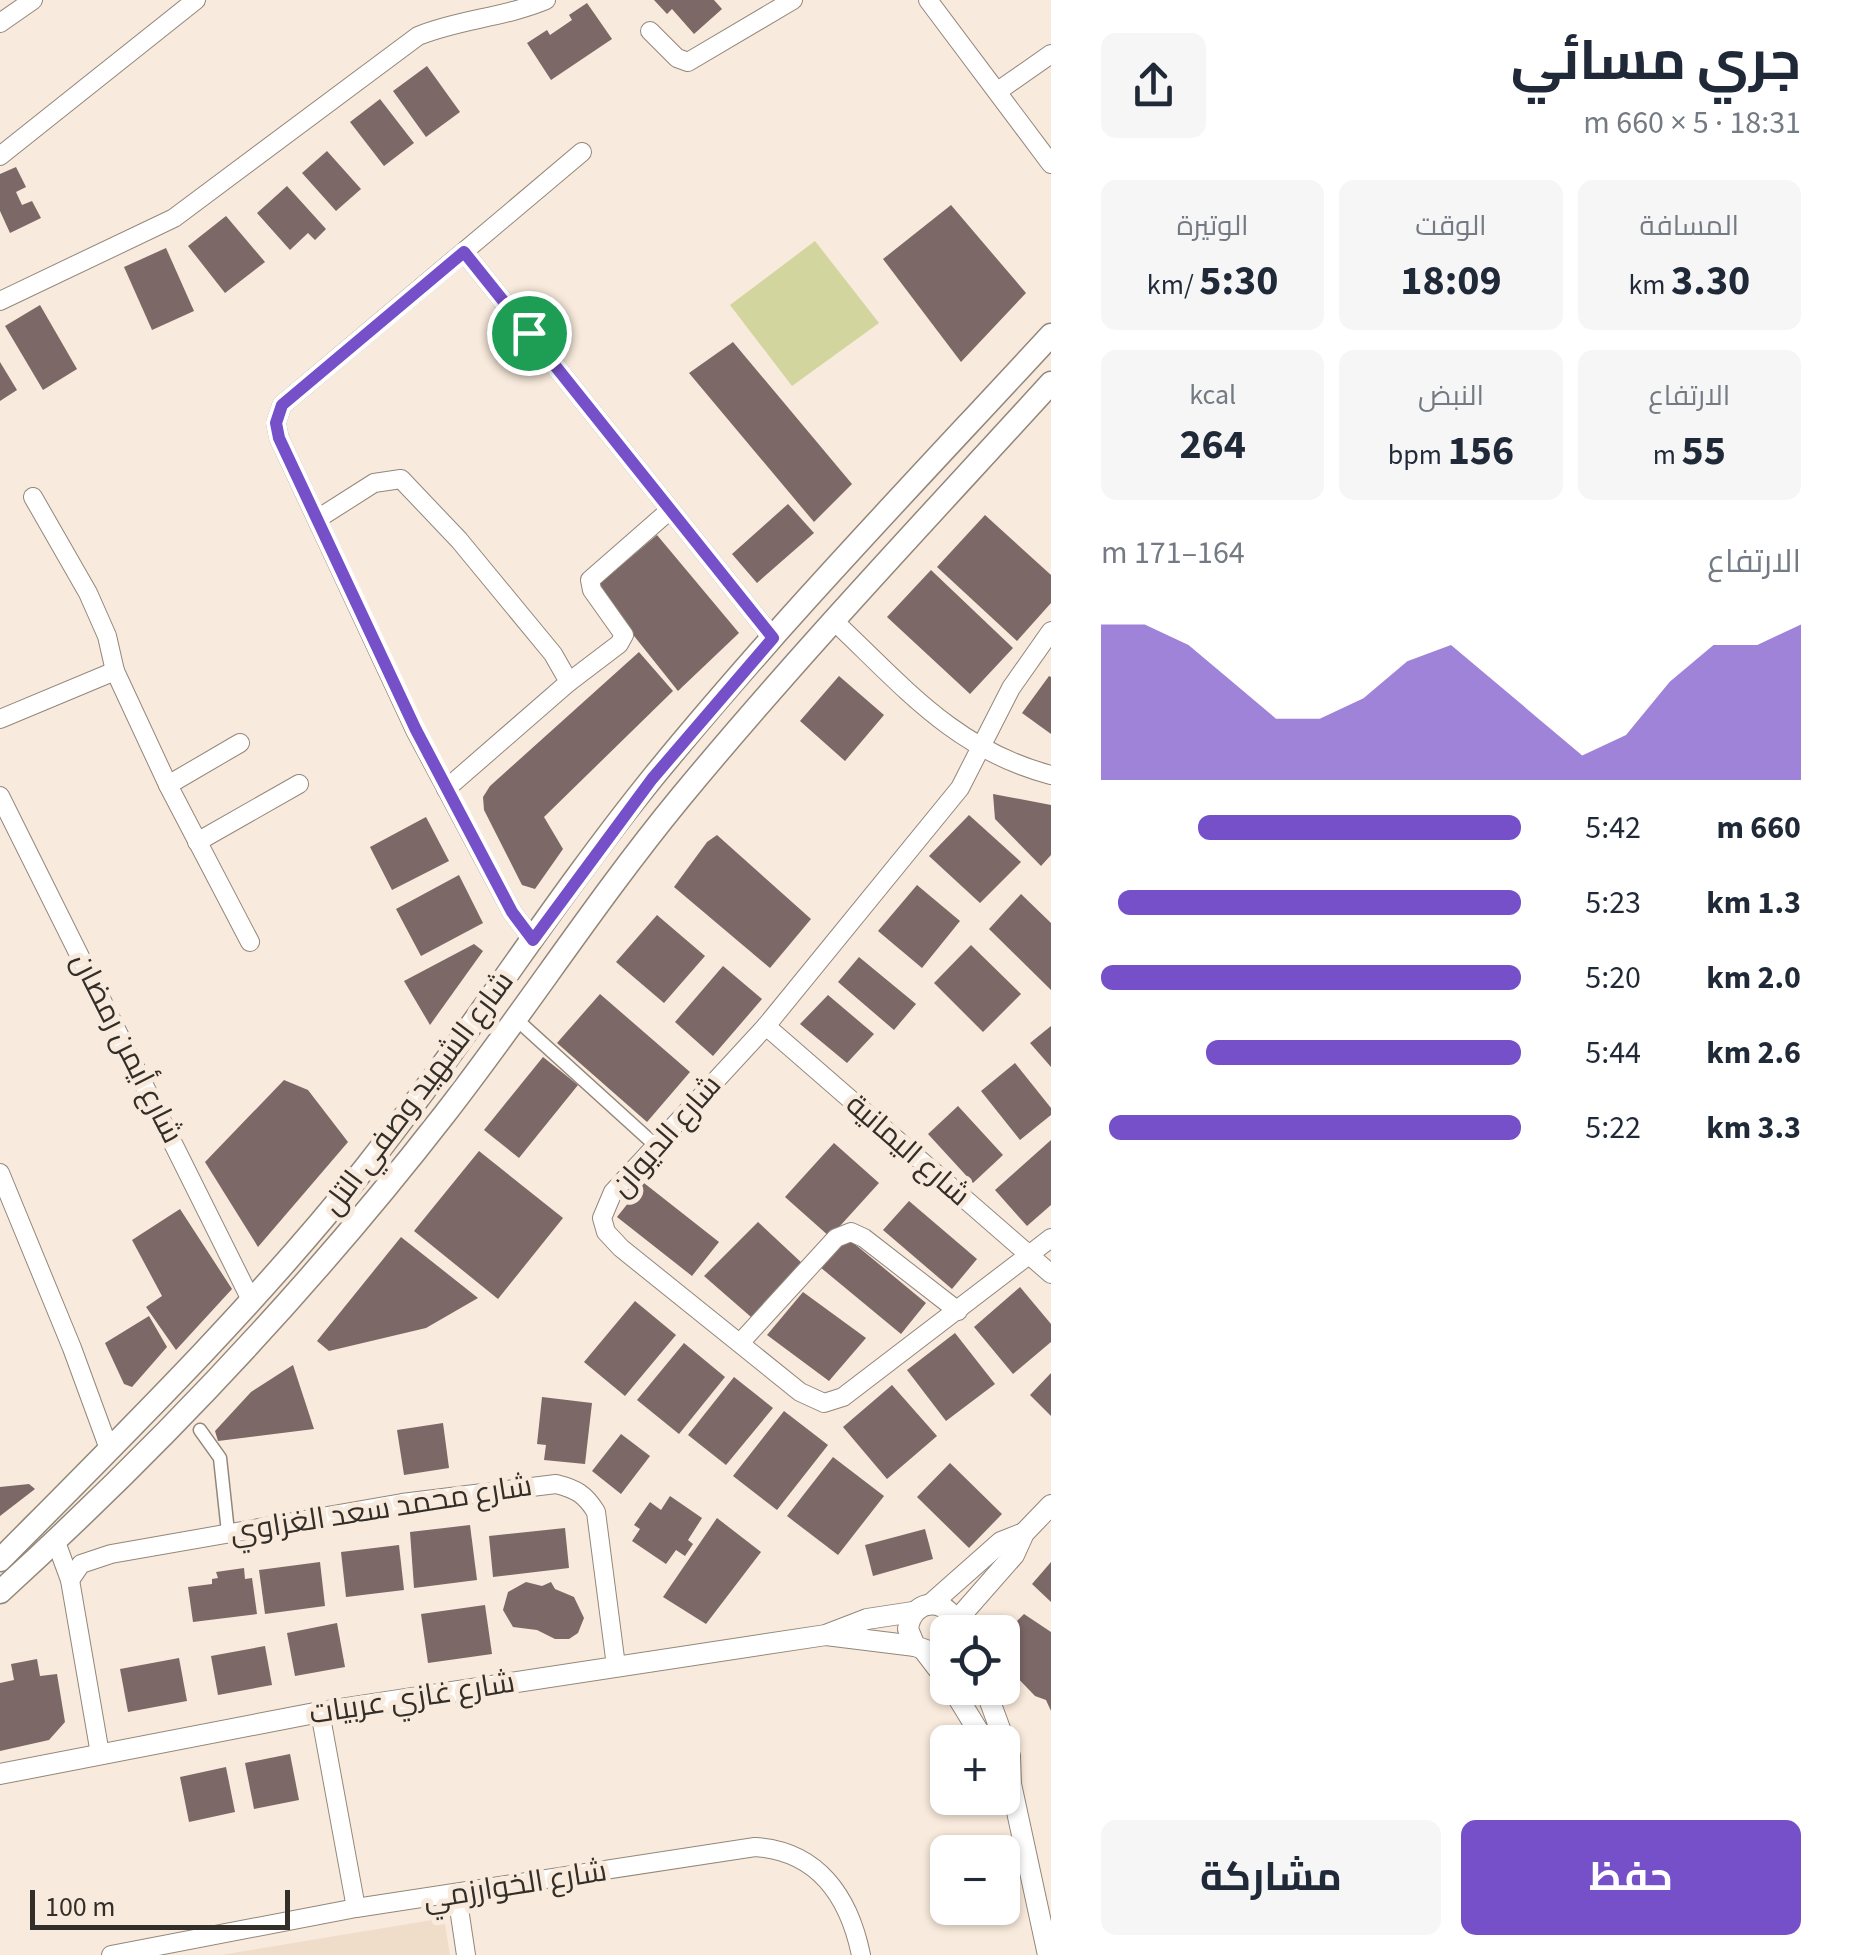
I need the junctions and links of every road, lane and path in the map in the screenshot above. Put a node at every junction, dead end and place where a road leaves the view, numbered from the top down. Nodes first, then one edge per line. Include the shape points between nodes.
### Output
1 (33, 0) edge
2 (196, 0) edge
3 (546, 0) edge
4 (793, 0) edge
5 (928, 0) edge
6 (0, 23) edge
7 (650, 31) dead end
8 (1051, 54) edge
9 (998, 91) junction
10 (582, 152) dead end
11 (0, 156) edge
12 (1051, 164) edge
13 (464, 252) junction
14 (0, 301) edge
15 (1051, 336) edge
16 (1051, 383) edge
17 (33, 496) dead end
18 (670, 510) junction
19 (318, 518) junction
20 (834, 622) junction
21 (1051, 631) edge
22 (773, 638) junction
23 (115, 671) junction
24 (570, 682) junction
25 (0, 718) edge
26 (240, 743) dead end
27 (980, 748) junction
28 (1051, 775) edge
29 (299, 784) dead end
30 (168, 785) junction
31 (446, 788) junction
32 (0, 796) edge
33 (197, 842) junction
34 (533, 940) junction
35 (250, 942) dead end
36 (516, 1019) junction
37 (766, 1026) junction
38 (654, 1146) junction
39 (0, 1173) edge
40 (1051, 1238) edge
41 (1030, 1256) junction
42 (1051, 1274) edge
43 (252, 1302) junction
44 (958, 1311) junction
45 (740, 1343) junction
46 (200, 1430) dead end
47 (110, 1449) junction
48 (1051, 1505) edge
49 (228, 1532) junction
50 (1024, 1533) junction
51 (56, 1542) junction
52 (8, 1547) edge
53 (0, 1560) edge
54 (27, 1568) junction
55 (70, 1580) junction
56 (0, 1592) edge
57 (0, 1606) edge
58 (923, 1608) junction
59 (952, 1615) edge
60 (968, 1615) edge
61 (826, 1635) junction
62 (920, 1649) junction
63 (930, 1652) edge
64 (930, 1661) edge
65 (616, 1666) junction
66 (320, 1712) junction
67 (100, 1754) junction
68 (0, 1774) edge
69 (1016, 1815) edge
70 (456, 1895) junction
71 (356, 1908) junction
72 (136, 1953) edge
73 (1049, 1954) edge
74 (111, 1955) edge
75 (466, 1955) edge
76 (861, 1955) edge

1 - 6 street
2 - 11 street
3 - 14 street via 418,36 174,218
4 - 7 street via 688,62
5 - 9 street
8 - 9 street
9 - 12 street
10 - 13 street
13 - 18 street
13 - 19 street via 282,405 279,438
15 - 22 main road, شارع الشهيد وصفي التل
16 - 20 main road, شارع الشهيد وصفي التل
17 - 23 street via 88,593
18 - 22 street
18 - 24 street via 590,580 624,635
19 - 24 street via 374,483 401,479 554,654
19 - 31 street
20 - 27 street via 936,717
20 - 36 main road, شارع الشهيد وصفي التل via 679,800
21 - 27 street, شارع الديوان
22 - 34 main road, شارع الشهيد وصفي التل via 652,779
23 - 25 street
23 - 30 street
24 - 31 street
26 - 30 street
27 - 28 street
27 - 37 street, شارع الديوان via 960,788
29 - 33 street
30 - 33 street
31 - 34 street
32 - 43 street, شارع أيمن رمضان
33 - 35 street
34 - 43 main road, شارع الشهيد وصفي التل via 369,1163
36 - 38 street
36 - 51 main road, شارع الشهيد وصفي التل via 307,1280
37 - 38 street, شارع الديوان
37 - 41 street, شارع اليمانية
38 - 45 street, شارع الديوان via 605,1207 606,1232
39 - 47 street
40 - 41 street, شارع الديوان
41 - 42 street, شارع اليمانية
41 - 44 street, شارع الديوان
43 - 47 main road, شارع الشهيد وصفي التل
44 - 45 street, شارع الديوان via 843,1397 824,1403
44 - 45 street via 850,1232 836,1238
46 - 49 street via 220,1458
47 - 52 main road, شارع الشهيد وصفي التل
48 - 50 street
49 - 55 street, شارع محمد سعد الغزاوي via 87,1560
49 - 65 street, شارع محمد سعد الغزاوي via 528,1486 576,1490 587,1497 601,1529
50 - 58 street via 1001,1542
50 - 60 street
51 - 54 main road, شارع الشهيد وصفي التل
51 - 55 street
52 - 53 main road, شارع الشهيد وصفي التل
54 - 56 main road, شارع الشهيد وصفي التل
54 - 57 main road
55 - 67 street
58 - 59 street
58 - 61 street, شارع غازي عربيات
58 - 62 street via 908,1629
61 - 62 street, شارع غازي عربيات
61 - 65 street, شارع غازي عربيات
62 - 63 street, شارع غازي عربيات
62 - 64 street
65 - 66 street, شارع غازي عربيات
66 - 67 street, شارع غازي عربيات
66 - 71 street
67 - 68 street, شارع غازي عربيات
69 - 73 street
70 - 71 street, شارع الخوارزمي
70 - 75 street
70 - 76 street, شارع الخوارزمي via 729,1849 774,1848 822,1872 850,1912
71 - 72 street, شارع الخوارزمي
72 - 74 street, شارع الخوارزمي

